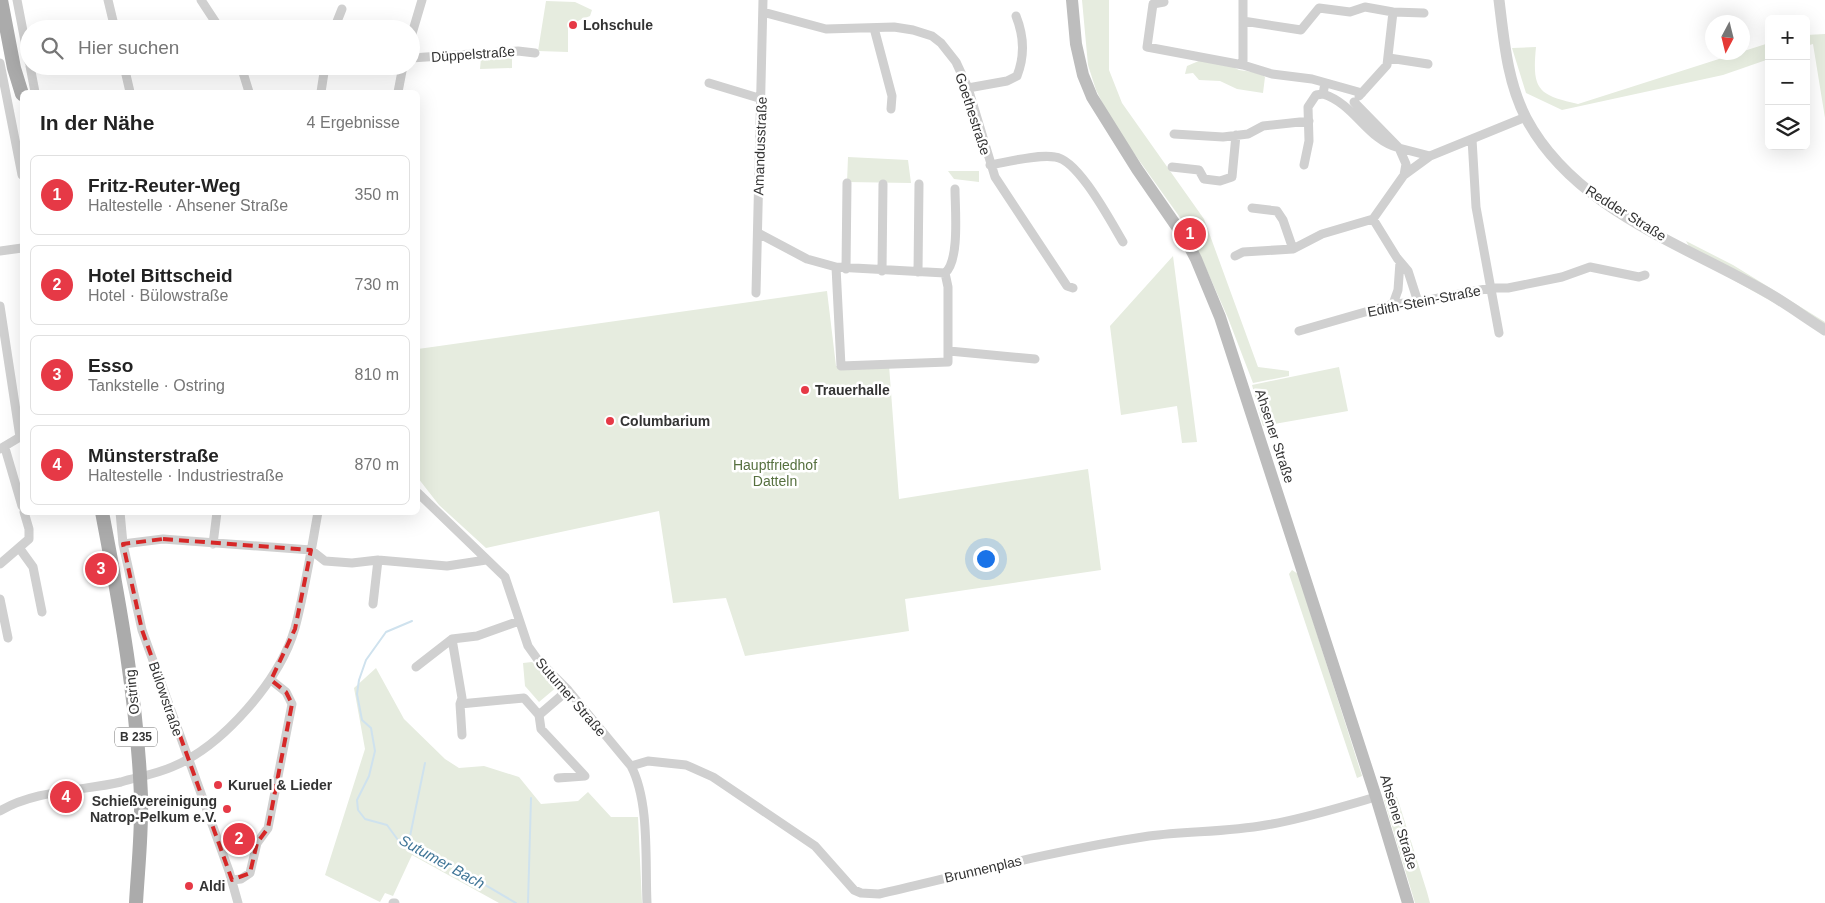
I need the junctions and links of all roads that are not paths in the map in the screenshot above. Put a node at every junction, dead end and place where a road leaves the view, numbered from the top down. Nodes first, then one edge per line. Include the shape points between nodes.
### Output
1 (0, 0) edge
2 (9, 0) edge
3 (17, 0) edge
4 (108, 0) edge
5 (201, 0) edge
6 (422, 0) edge
7 (763, 0) edge
8 (1072, 0) edge
9 (1243, 0) edge
10 (1499, 0) edge
11 (1164, 2) dead end
12 (342, 9) dead end
13 (763, 12) junction
14 (1394, 12) junction
15 (1424, 13) dead end
16 (1016, 16) dead end
17 (21, 20) edge
18 (113, 20) edge
19 (214, 20) edge
20 (338, 20) edge
21 (416, 20) edge
22 (1243, 21) junction
23 (874, 28) junction
24 (535, 53) dead end
25 (420, 57) edge
26 (1389, 58) junction
27 (20, 61) edge
28 (0, 63) edge
29 (1428, 64) dead end
30 (1243, 65) junction
31 (22, 75) edge
32 (32, 75) edge
33 (126, 75) edge
34 (244, 75) edge
35 (323, 75) edge
36 (402, 75) edge
37 (709, 83) dead end
38 (1325, 83) junction
39 (968, 88) junction
40 (22, 90) edge
41 (23, 90) edge
42 (35, 90) edge
43 (130, 90) edge
44 (248, 90) edge
45 (321, 90) edge
46 (398, 90) edge
47 (1362, 93) junction
48 (1323, 94) junction
49 (762, 99) junction
50 (1351, 105) junction
51 (891, 110) dead end
52 (1526, 117) junction
53 (1308, 121) junction
54 (1174, 134) dead end
55 (1236, 136) junction
56 (1472, 138) junction
57 (1399, 148) junction
58 (1430, 156) junction
59 (20, 165) edge
60 (990, 165) junction
61 (1304, 165) dead end
62 (1172, 167) dead end
63 (1404, 175) junction
64 (847, 183) dead end
65 (883, 184) dead end
66 (919, 184) dead end
67 (955, 189) dead end
68 (1252, 208) dead end
69 (1374, 219) junction
70 (758, 233) junction
71 (1123, 242) dead end
72 (19, 248) edge
73 (1293, 249) junction
74 (0, 251) edge
75 (1235, 256) dead end
76 (1400, 262) junction
77 (836, 267) junction
78 (846, 269) junction
79 (882, 271) junction
80 (918, 272) junction
81 (945, 273) junction
82 (1645, 275) dead end
83 (1074, 288) dead end
84 (1491, 288) junction
85 (756, 293) dead end
86 (1418, 302) junction
87 (1393, 304) junction
88 (0, 306) edge
89 (1825, 330) edge
90 (1299, 331) dead end
91 (1499, 333) dead end
92 (2, 335) edge
93 (949, 351) junction
94 (1035, 359) dead end
95 (3, 449) edge
96 (420, 495) edge
97 (20, 500) edge
98 (25, 515) edge
99 (103, 515) edge
100 (120, 515) edge
101 (217, 515) edge
102 (317, 515) edge
103 (123, 544) junction
104 (213, 544) junction
105 (20, 549) junction
106 (311, 550) junction
107 (378, 560) junction
108 (486, 560) junction
109 (0, 564) edge
110 (0, 599) edge
111 (373, 604) dead end
112 (42, 612) dead end
113 (519, 621) junction
114 (8, 638) dead end
115 (452, 638) junction
116 (416, 667) dead end
117 (270, 680) junction
118 (568, 690) junction
119 (460, 704) junction
120 (539, 715) junction
121 (462, 735) dead end
122 (186, 759) junction
123 (632, 766) junction
124 (140, 777) junction
125 (558, 778) dead end
126 (1376, 797) junction
127 (0, 811) edge
128 (232, 880) junction
129 (136, 903) edge
130 (238, 903) edge
131 (647, 903) edge
132 (1408, 903) edge

1 - 40 main road
2 - 27 main road
3 - 17 street
4 - 18 street
5 - 19 street
6 - 21 street
7 - 13 street, Amandusstraße
8 - 126 main road, Ahsener Straße via 1076,44 1092,97 1191,250 1220,318
9 - 22 street
10 - 52 street, Redder Straße via 1510,76
11 - 30 street via 1152,4 1147,47
12 - 20 street
13 - 23 street, Goethestraße via 826,29
13 - 49 street, Amandusstraße
14 - 15 street
14 - 22 street via 1365,6 1350,12 1319,8 1301,30
14 - 26 street
16 - 39 street via 1022,31 1022,62 1018,76
22 - 30 street
23 - 39 street, Goethestraße via 894,26 932,36 956,62
23 - 51 street via 892,96
24 - 25 street, Düppelstraße via 518,51
26 - 29 street
26 - 47 street via 1387,65
28 - 59 street
30 - 38 street via 1272,74
31 - 41 main road
32 - 42 street
33 - 43 street
34 - 44 street
35 - 45 street
36 - 46 street
37 - 49 street
38 - 47 street
38 - 48 street
39 - 60 street, Goethestraße
47 - 50 street
48 - 50 street
48 - 53 street via 1316,95 1308,107
49 - 70 street, Amandusstraße
50 - 57 street
52 - 56 street
52 - 89 street, Redder Straße via 1547,151 1601,200 1653,232 1768,293
53 - 55 street via 1263,126
53 - 61 street via 1309,141
54 - 55 street
55 - 62 street via 1232,177 1220,181 1204,179 1199,170
56 - 58 street
56 - 84 street, Edith-Stein-Straße via 1476,207
57 - 58 street
57 - 63 street via 1406,164
58 - 63 street
60 - 71 street via 1054,156 1065,160 1077,172
60 - 83 street, Goethestraße via 1067,286
63 - 69 street
64 - 78 street
65 - 79 street
66 - 80 street
67 - 81 street via 954,256
68 - 73 street via 1277,211
69 - 73 street via 1322,234
69 - 76 street
70 - 77 street via 807,259
70 - 85 street, Amandusstraße
72 - 74 street
73 - 75 street via 1243,252
76 - 86 street via 1408,271
76 - 87 street via 1398,290
77 - 78 street
77 - 93 street via 841,366 948,362
78 - 79 street
79 - 80 street
80 - 81 street
81 - 93 street
82 - 84 street, Edith-Stein-Straße via 1639,277 1590,266 1562,277 1508,288
84 - 86 street, Edith-Stein-Straße
84 - 91 street, Edith-Stein-Straße
86 - 87 street, Edith-Stein-Straße
87 - 90 street, Edith-Stein-Straße
88 - 92 street
92 - 95 street via 20,437
93 - 94 street
95 - 97 street
96 - 108 street, Sutumer Straße
98 - 105 street via 29,540
99 - 124 main road, Ostring / B 235 via 127,651
100 - 103 street, Bülowstraße
101 - 104 street
102 - 106 street
103 - 104 street via 163,539
103 - 122 street, Bülowstraße via 142,630
104 - 106 street
105 - 109 street
105 - 112 street via 33,567
106 - 107 street via 325,561 352,563
106 - 117 street via 295,629
107 - 108 street via 447,566
107 - 111 street
108 - 113 street, Sutumer Straße via 505,577
110 - 114 street
113 - 115 street via 477,636
113 - 118 street, Sutumer Straße via 528,646
115 - 116 street
115 - 119 street via 462,698
117 - 122 street via 238,719
117 - 128 street via 286,692 292,704 268,828 257,843 250,873
118 - 120 street
118 - 123 street, Sutumer Straße
119 - 120 street via 524,698
119 - 121 street
120 - 125 street via 541,729 585,776
122 - 124 street
122 - 128 street, Bülowstraße
123 - 126 street, Brunnenplas via 648,761 686,765 712,777 815,846 854,890 869,894 1077,848 1151,836 1265,826
123 - 131 street, Sutumer Straße via 639,780 643,812
124 - 127 street via 24,801
124 - 129 main road, Ostring / B 235
126 - 132 main road, Ahsener Straße
128 - 130 street, Bülowstraße

